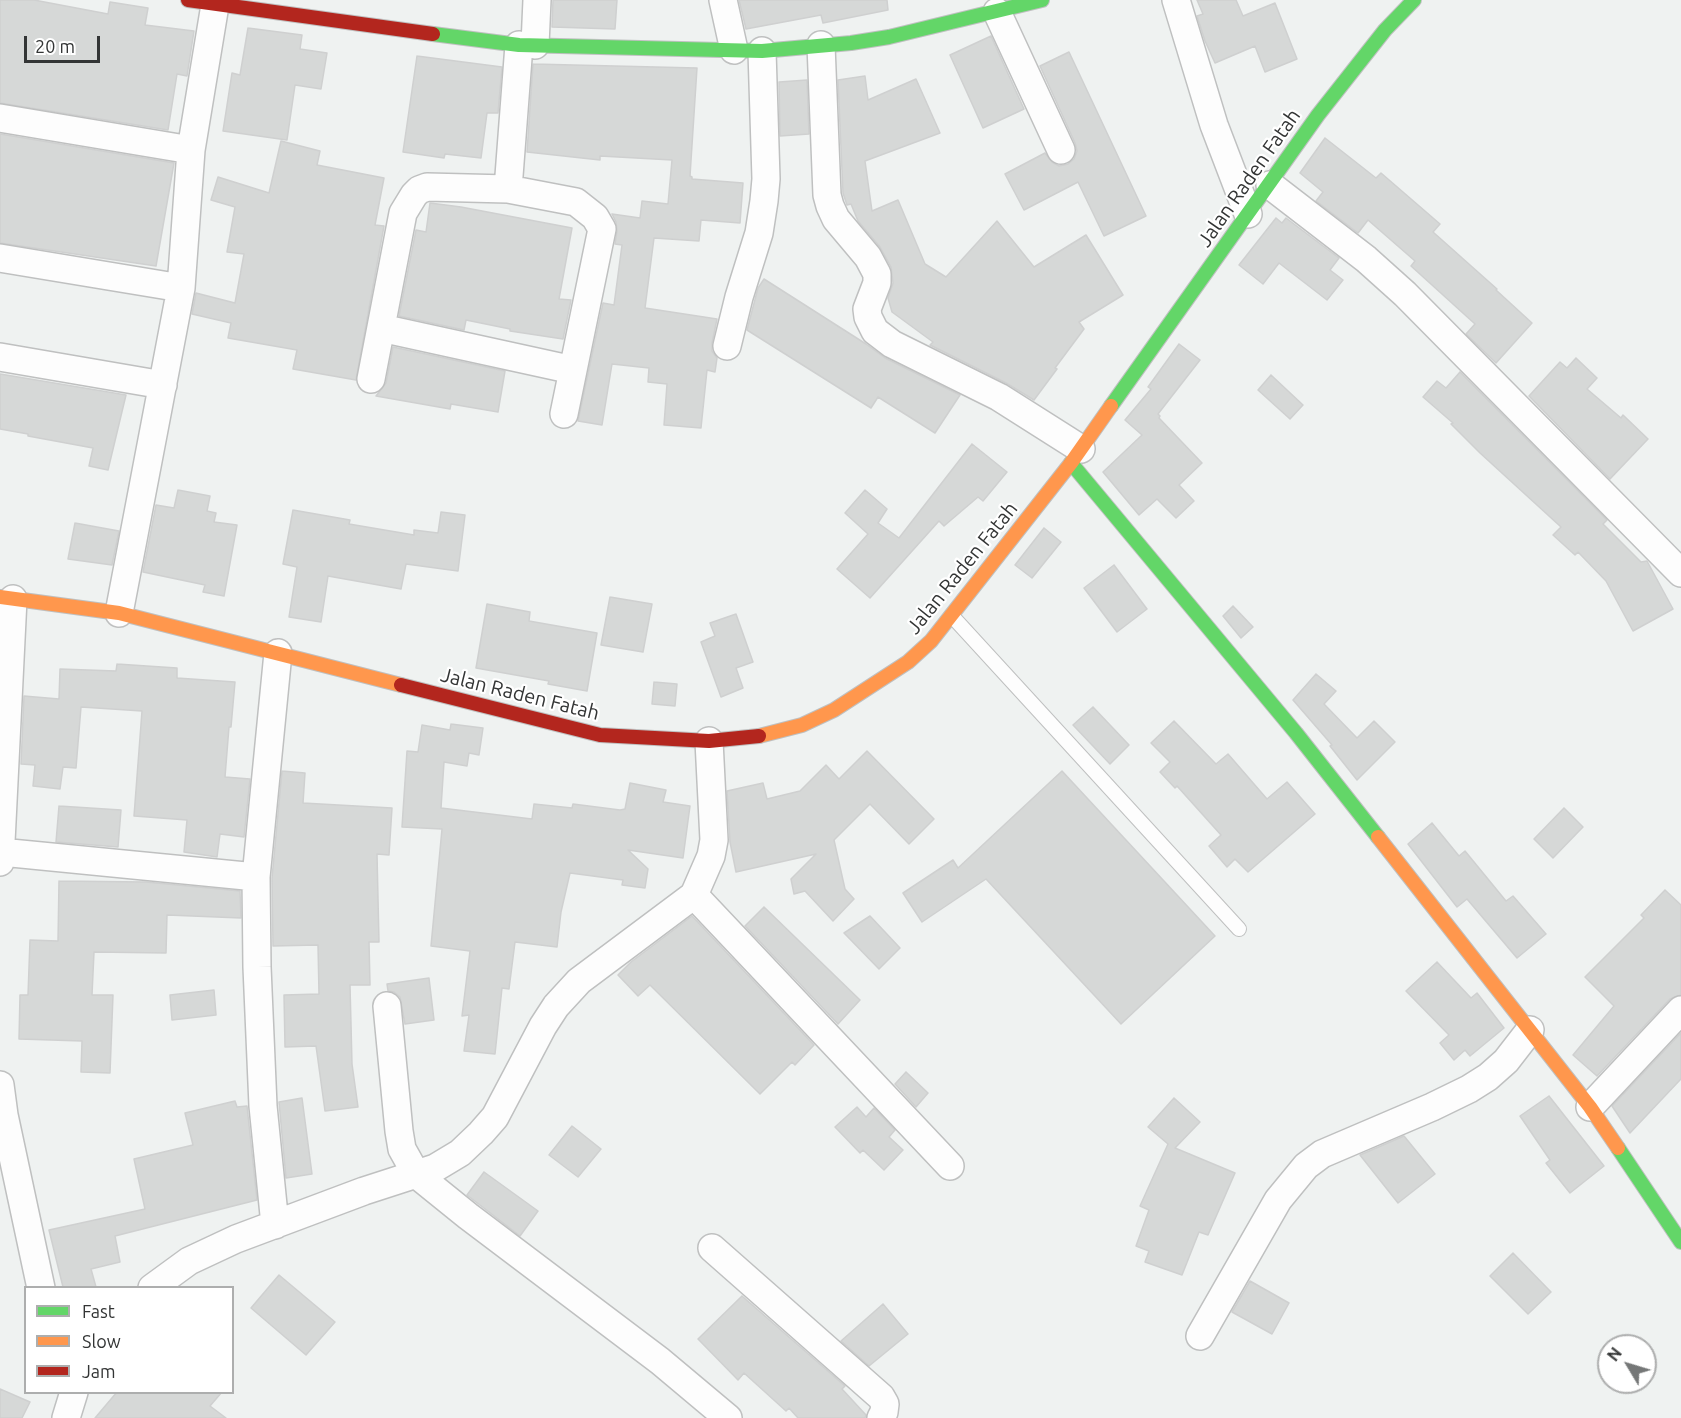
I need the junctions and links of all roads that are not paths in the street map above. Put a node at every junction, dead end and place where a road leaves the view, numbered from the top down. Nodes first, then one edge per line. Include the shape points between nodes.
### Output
1 (188, 0) edge
2 (537, 0) edge
3 (723, 0) edge
4 (1042, 0) edge
5 (1176, 0) edge
6 (1414, 0) edge
7 (215, 5) junction
8 (998, 12) junction
9 (527, 45) junction
10 (821, 45) junction
11 (734, 51) junction
12 (762, 51) junction
13 (0, 118) edge
14 (190, 150) junction
15 (1061, 150) dead end
16 (1270, 185) junction
17 (508, 189) junction
18 (1248, 214) junction
19 (0, 258) edge
20 (181, 288) junction
21 (381, 328) junction
22 (727, 346) dead end
23 (0, 357) edge
24 (573, 370) junction
25 (371, 379) dead end
26 (163, 385) junction
27 (564, 414) dead end
28 (1076, 456) junction
29 (1681, 573) edge
30 (7, 598) edge
31 (119, 613) junction
32 (952, 616) junction
33 (278, 653) junction
34 (709, 741) junction
35 (0, 852) edge
36 (0, 862) edge
37 (256, 877) junction
38 (694, 895) junction
39 (1239, 929) dead end
40 (387, 1006) dead end
41 (1681, 1011) edge
42 (1530, 1030) junction
43 (0, 1085) edge
44 (1590, 1107) junction
45 (2, 1116) edge
46 (950, 1166) dead end
47 (416, 1174) junction
48 (275, 1225) junction
49 (1676, 1225) edge
50 (712, 1248) dead end
51 (41, 1286) edge
52 (153, 1286) edge
53 (1200, 1336) dead end
54 (73, 1394) edge
55 (66, 1418) edge
56 (728, 1418) edge
57 (881, 1418) edge

1 - 7 main road
2 - 9 street
3 - 11 street
4 - 8 main road
5 - 18 street via 1214,125
6 - 16 main road, Jalan Raden Fatah via 1332,96
7 - 9 main road
7 - 14 street
8 - 10 main road via 889,38
8 - 15 street
9 - 11 main road
9 - 17 street
10 - 12 main road
10 - 28 street via 827,195 836,219 877,274 867,309 875,331 892,344 999,397
11 - 12 main road
12 - 22 street via 764,201 759,233
13 - 14 street
14 - 20 street
16 - 18 main road, Jalan Raden Fatah
16 - 29 street via 1405,294
17 - 21 street via 427,187 414,195 403,213
17 - 24 street via 576,202 595,217 602,229
18 - 28 main road, Jalan Raden Fatah
19 - 20 street
20 - 26 street
21 - 24 street
21 - 25 street
23 - 26 street
24 - 27 street
26 - 31 street
28 - 32 main road, Jalan Raden Fatah
28 - 42 main road
30 - 31 main road, Jalan Raden Fatah
30 - 35 street
31 - 33 main road, Jalan Raden Fatah
32 - 34 main road, Jalan Raden Fatah via 908,662 834,710 802,725 762,736
32 - 39 lane
33 - 34 main road, Jalan Raden Fatah via 592,733
33 - 37 street
34 - 38 street via 714,840
35 - 36 street
35 - 37 street
37 - 48 street via 262,1095
38 - 46 street
38 - 47 street via 579,981 543,1026 495,1117 460,1153
40 - 47 street via 402,1149
41 - 44 street
42 - 44 main road
42 - 53 street via 1506,1061 1469,1089 1322,1154 1306,1166 1278,1200
43 - 45 street
44 - 49 main road
45 - 51 street
47 - 48 street
47 - 56 street via 660,1361
48 - 52 street via 189,1261
50 - 57 street via 881,1397 885,1404
54 - 55 street

